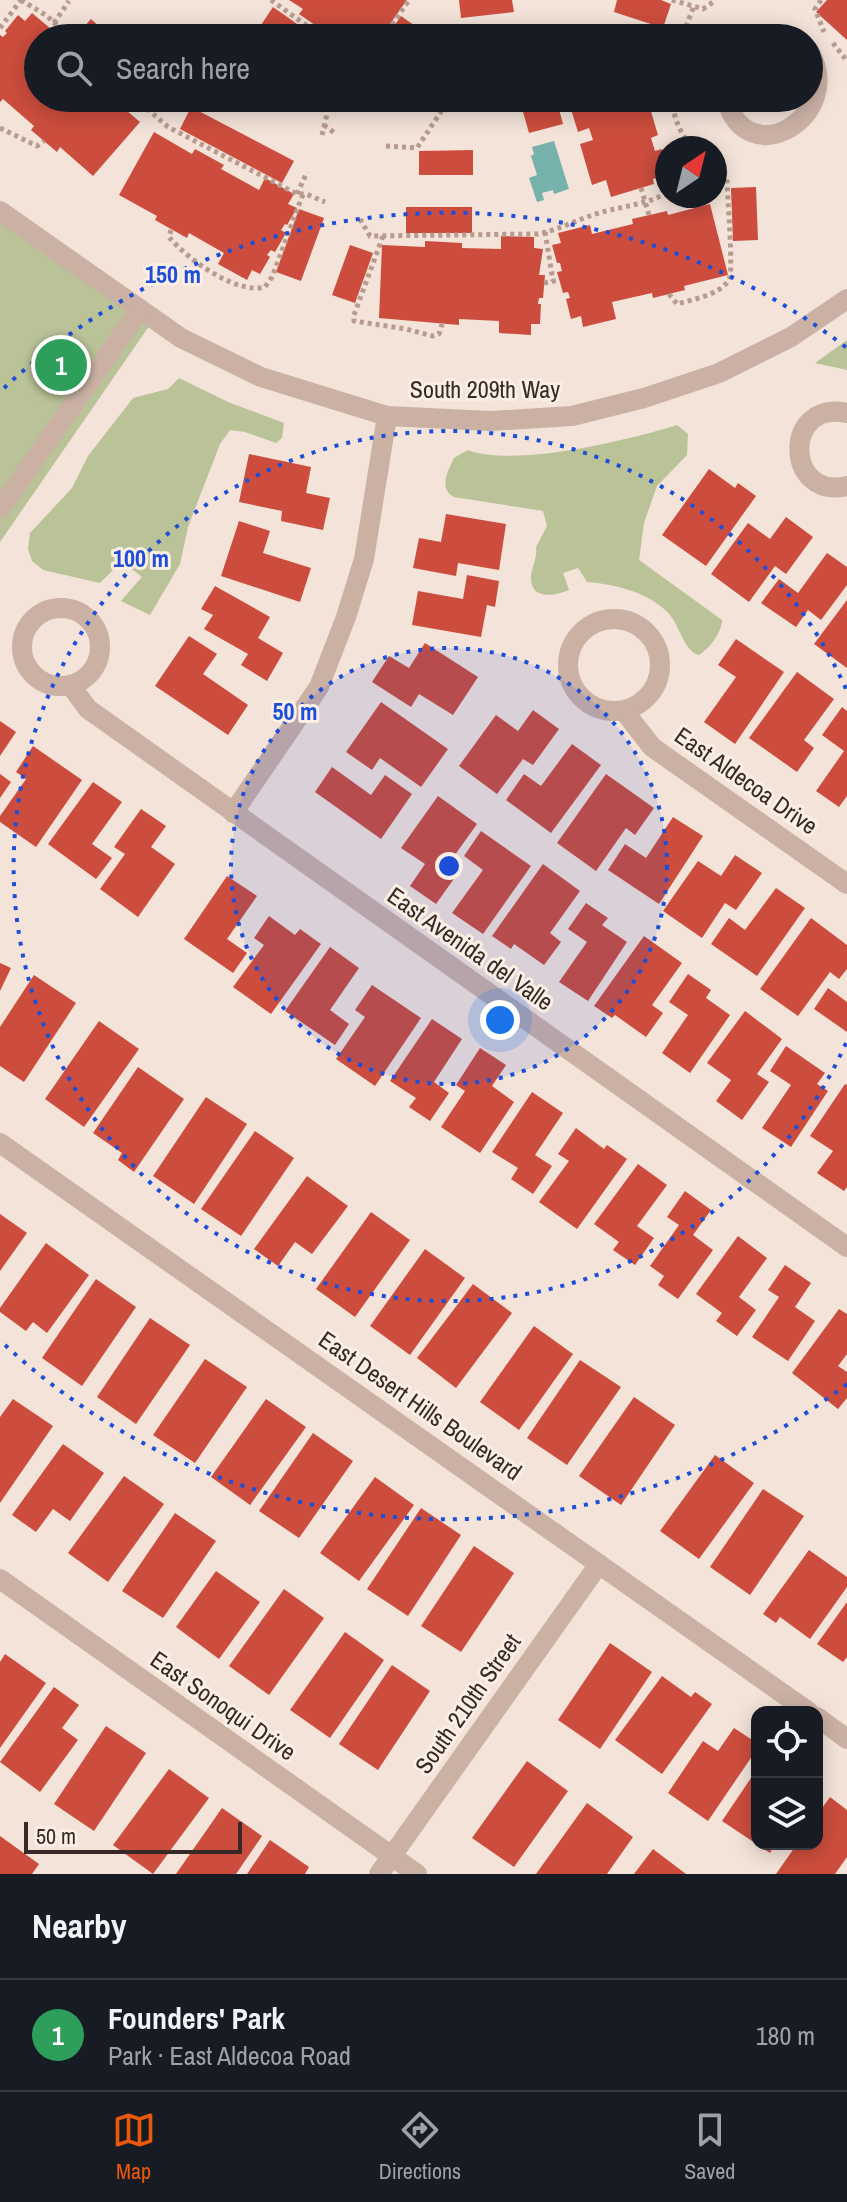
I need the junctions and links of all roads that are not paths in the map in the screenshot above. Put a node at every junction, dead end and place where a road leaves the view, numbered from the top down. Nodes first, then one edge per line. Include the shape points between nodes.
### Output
1 (733, 112) edge
2 (816, 112) edge
3 (0, 211) edge
4 (847, 299) edge
5 (140, 309) junction
6 (847, 413) edge
7 (387, 416) junction
8 (847, 486) edge
9 (0, 509) edge
10 (71, 686) dead end
11 (624, 711) junction
12 (233, 813) junction
13 (847, 884) edge
14 (0, 1143) edge
15 (847, 1247) edge
16 (599, 1564) junction
17 (0, 1579) edge
18 (800, 1706) edge
19 (823, 1721) edge
20 (847, 1739) edge
21 (391, 1856) junction
22 (379, 1874) edge
23 (417, 1874) edge

1 - 2 street via 751,130 768,135 800,128
3 - 5 street
4 - 7 street, South 209th Way via 791,337 719,373 644,398 558,417 490,421
5 - 7 street via 181,338 261,377
5 - 9 street
6 - 8 street via 815,417 799,438 798,451 801,464 818,483
7 - 12 street, South 209th Way via 364,559 319,687
10 - 12 street, East Avenida del Valle via 88,709
11 - 11 street via 638,706 658,682 659,651 640,626 611,618 583,630 573,642 568,672 581,699 608,712
11 - 13 street, East Aldecoa Drive via 652,747
12 - 15 street, East Avenida del Valle
14 - 16 street, East Desert Hills Boulevard
16 - 18 street, East Desert Hills Boulevard
16 - 21 street, South 210th Street
17 - 21 street, East Sonoqui Drive
19 - 20 street
21 - 22 street, South 210th Street
21 - 23 street, East Sonoqui Drive

